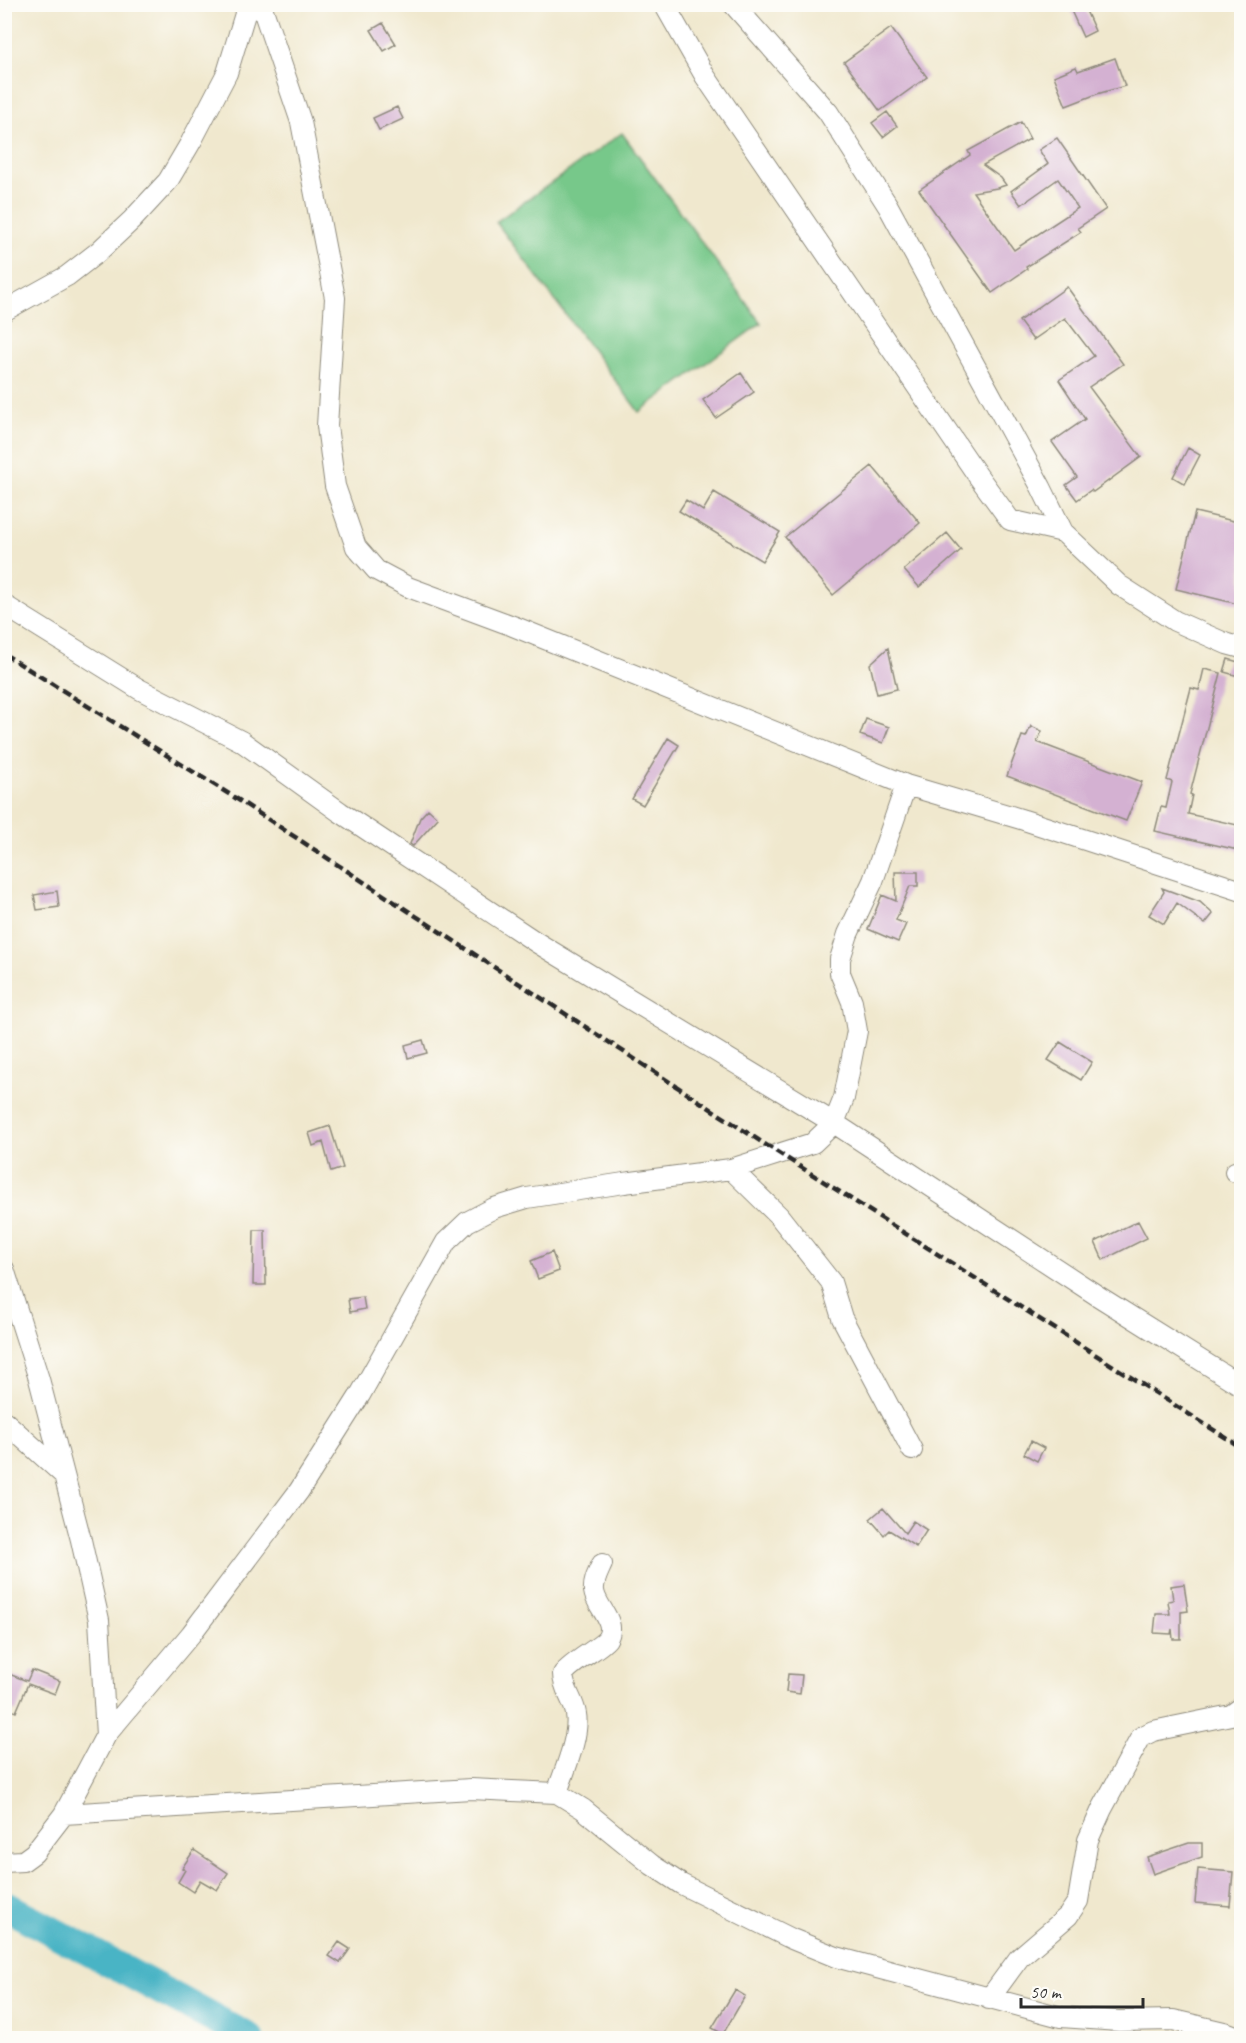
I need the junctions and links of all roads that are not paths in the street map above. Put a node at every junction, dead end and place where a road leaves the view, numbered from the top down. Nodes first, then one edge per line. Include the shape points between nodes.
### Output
1 (248, 4) edge
2 (261, 4) edge
3 (664, 4) edge
4 (733, 4) edge
5 (4, 311) edge
6 (1062, 532) junction
7 (4, 604) edge
8 (1242, 648) edge
9 (906, 785) junction
10 (1242, 891) edge
11 (834, 1123) junction
12 (731, 1169) junction
13 (4, 1269) edge
14 (1242, 1386) edge
15 (4, 1421) edge
16 (912, 1450) dead end
17 (64, 1475) junction
18 (602, 1564) dead end
19 (1242, 1707) edge
20 (106, 1734) junction
21 (557, 1793) junction
22 (64, 1814) junction
23 (4, 1862) edge
24 (989, 1999) junction
25 (1240, 2038) edge

1 - 5 street via 226,73 168,181 98,252 67,276
2 - 9 street via 301,122 335,298 327,426 335,486 356,547 376,570 408,587
3 - 6 street via 705,76 1010,520
4 - 6 street via 828,112 888,206
6 - 8 street via 1119,585 1175,621
7 - 11 street via 139,688 241,741 536,942
9 - 10 street
9 - 11 street via 840,960 856,1031 844,1098
11 - 12 street via 813,1143
11 - 14 street
12 - 16 street via 779,1216 831,1282 842,1318
12 - 20 street via 526,1198 467,1222 446,1242 360,1395 299,1491 191,1634
13 - 17 street
15 - 17 street
17 - 20 street via 99,1620
18 - 21 street via 594,1581 594,1592 610,1628 606,1640 563,1674 563,1685 576,1712 577,1728
19 - 24 street via 1231,1714 1141,1737 1088,1840 1078,1902 1068,1916 1018,1958
20 - 22 street
21 - 22 street via 471,1789
21 - 24 street via 681,1884 792,1939 836,1957
22 - 23 street via 34,1853 22,1861
24 - 25 street via 1061,2017 1173,2020

